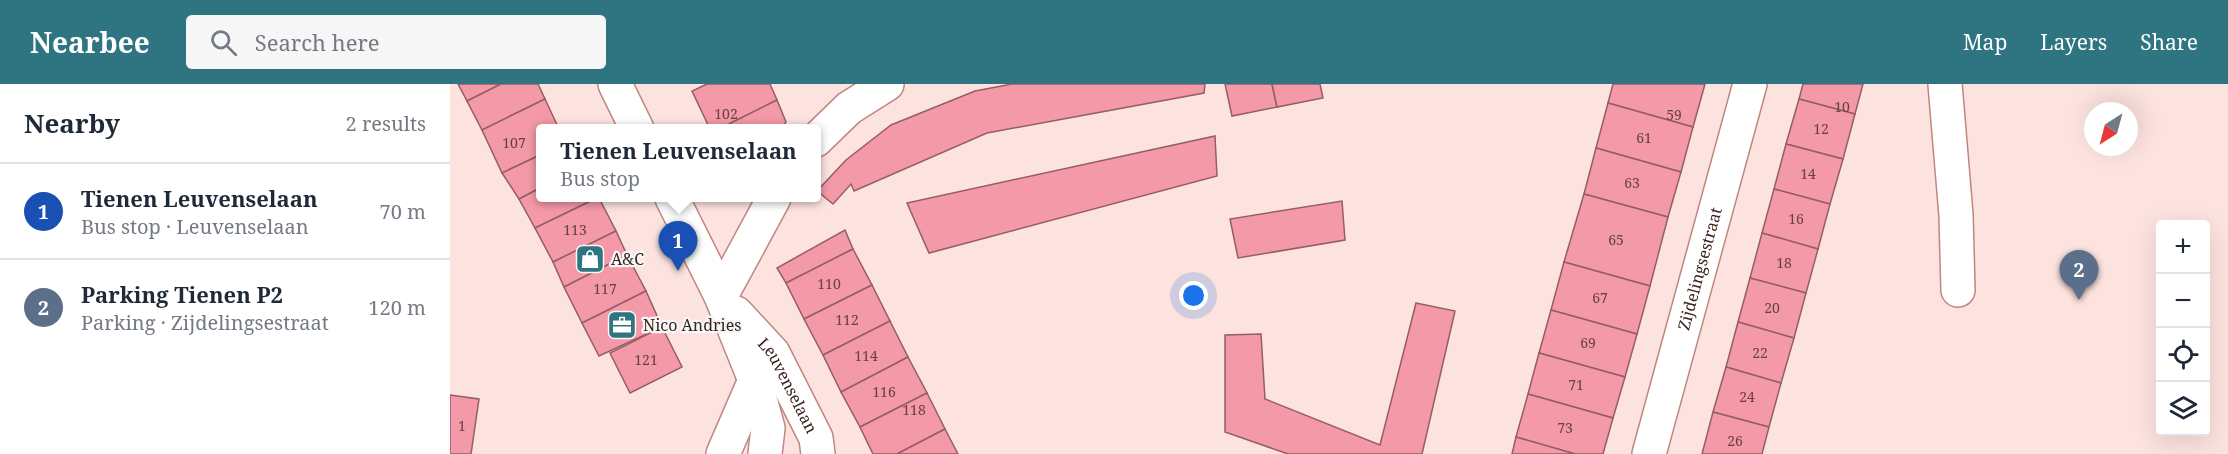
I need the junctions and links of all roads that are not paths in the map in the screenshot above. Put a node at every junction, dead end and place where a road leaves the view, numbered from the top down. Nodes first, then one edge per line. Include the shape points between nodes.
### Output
1 (615, 84) edge
2 (887, 84) edge
3 (1750, 84) edge
4 (1945, 84) edge
5 (635, 124) edge
6 (821, 136) edge
7 (674, 202) edge
8 (772, 202) edge
9 (1958, 290) dead end
10 (721, 296) junction
11 (755, 380) junction
12 (723, 454) edge
13 (765, 454) edge
14 (818, 454) edge
15 (1649, 454) edge

1 - 5 street
2 - 6 street via 849,108
3 - 15 street, Zijdelingsestraat
4 - 9 street
7 - 10 street, Leuvenselaan
8 - 10 street
10 - 11 street, Leuvenselaan
10 - 14 street, Leuvenselaan via 773,353 816,438
11 - 12 street, Leuvenselaan
11 - 13 street, Leuvenselaan via 768,428

